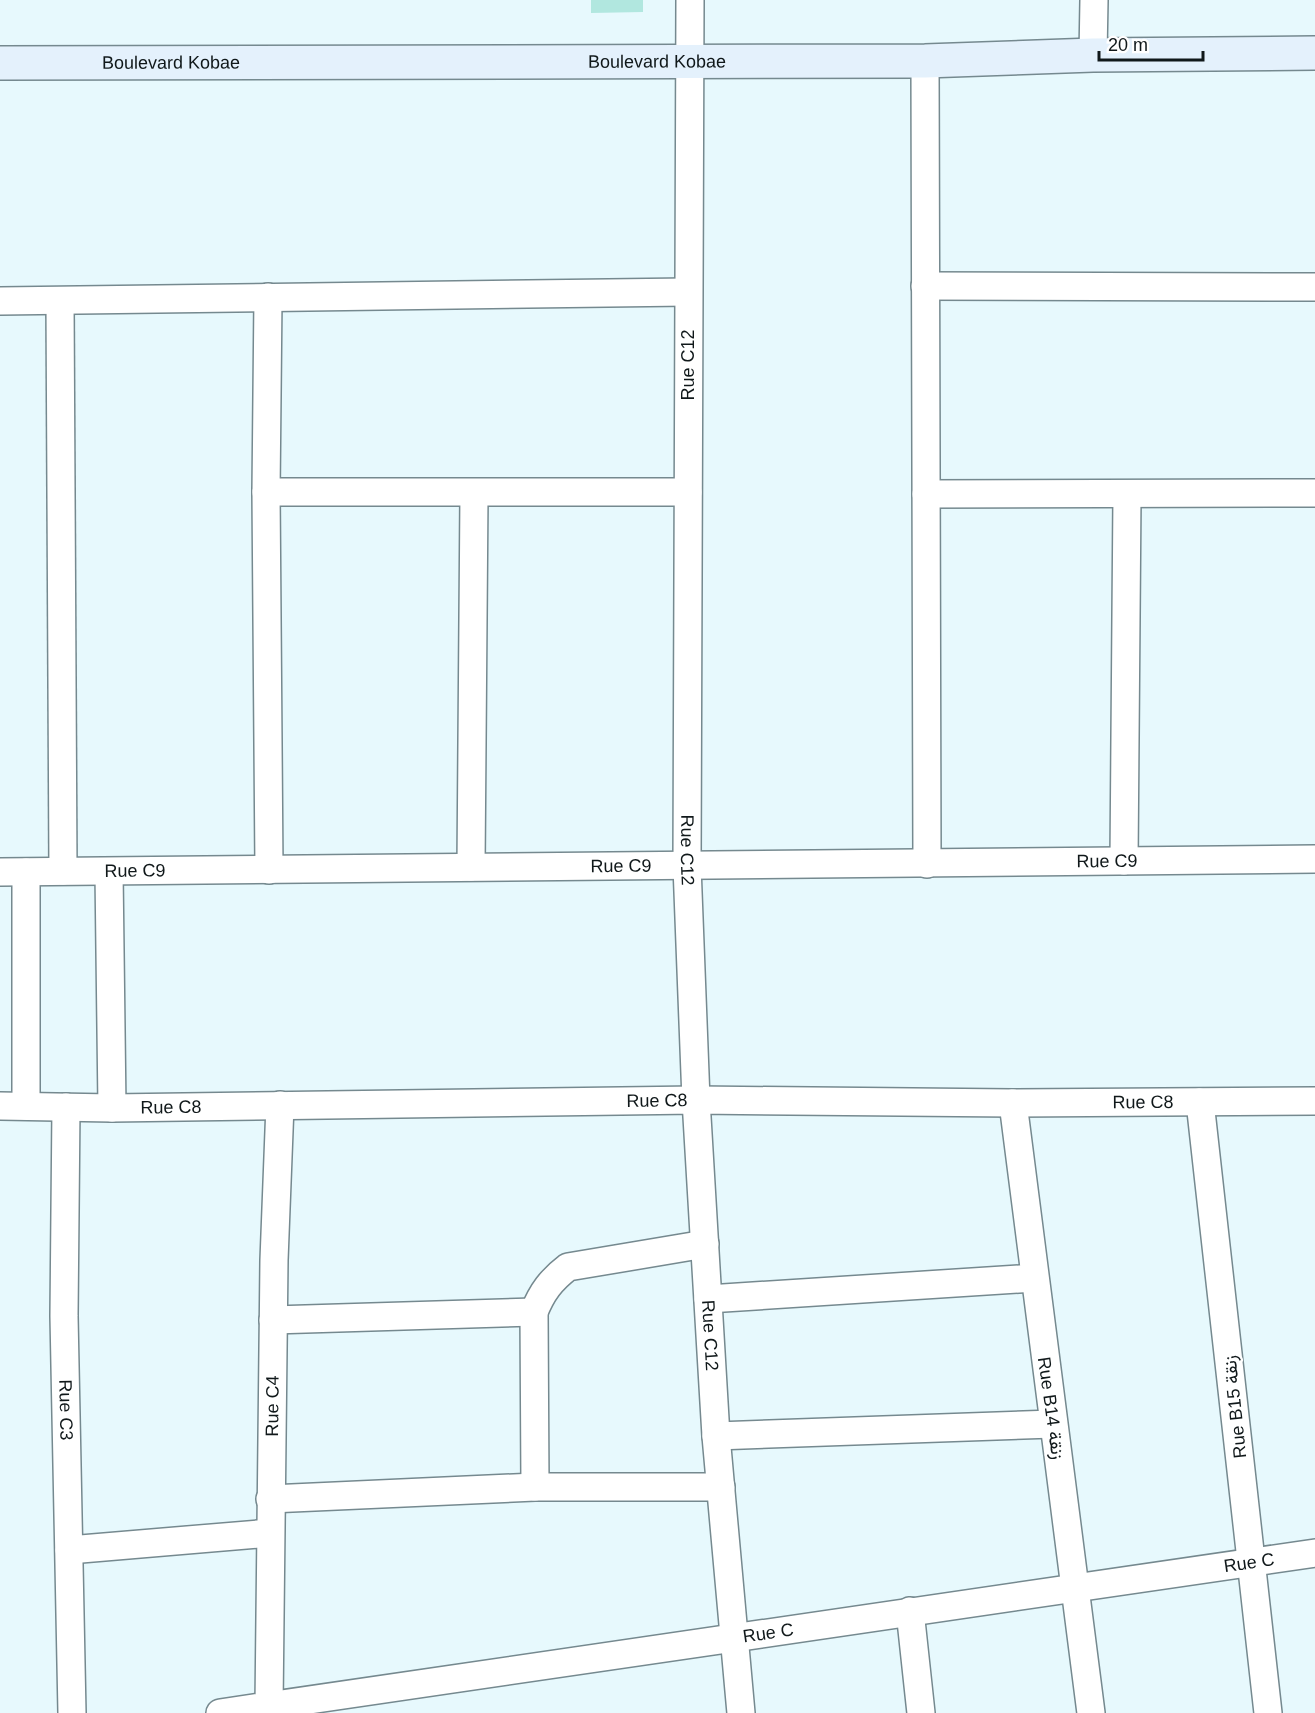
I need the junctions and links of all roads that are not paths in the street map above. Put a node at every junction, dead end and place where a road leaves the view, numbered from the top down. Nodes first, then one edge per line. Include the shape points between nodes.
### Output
1 (690, 0) edge
2 (1094, 0) edge
3 (1315, 53) edge
4 (1093, 54) junction
5 (690, 62) junction
6 (925, 62) junction
7 (0, 63) edge
8 (925, 286) junction
9 (1315, 287) edge
10 (688, 292) junction
11 (268, 297) junction
12 (0, 301) edge
13 (60, 301) junction
14 (266, 492) junction
15 (688, 492) junction
16 (1315, 493) edge
17 (474, 494) junction
18 (926, 494) junction
19 (1126, 495) junction
20 (1315, 859) edge
21 (1124, 861) junction
22 (927, 864) junction
23 (687, 866) junction
24 (471, 867) junction
25 (269, 870) junction
26 (63, 871) junction
27 (13, 872) edge
28 (110, 872) junction
29 (696, 1100) junction
30 (1315, 1101) edge
31 (1200, 1102) junction
32 (1013, 1103) junction
33 (280, 1105) junction
34 (13, 1106) edge
35 (66, 1107) junction
36 (112, 1108) junction
37 (705, 1244) junction
38 (1034, 1278) junction
39 (708, 1299) junction
40 (534, 1312) junction
41 (273, 1320) junction
42 (1053, 1424) junction
43 (716, 1436) junction
44 (535, 1487) junction
45 (721, 1488) junction
46 (270, 1499) junction
47 (270, 1533) junction
48 (69, 1550) junction
49 (1315, 1553) edge
50 (1252, 1560) junction
51 (1075, 1586) junction
52 (910, 1611) junction
53 (732, 1638) junction
54 (269, 1706) junction
55 (72, 1713) edge
56 (220, 1713) edge
57 (741, 1713) edge
58 (921, 1713) edge
59 (1091, 1713) edge
60 (1268, 1713) edge

1 - 5 street, Rue C12
2 - 4 street
3 - 4 main road, Boulevard Kobae
4 - 6 main road, Boulevard Kobae
5 - 6 main road, Boulevard Kobae
5 - 7 main road, Boulevard Kobae
5 - 10 street, Rue C12
6 - 8 street
8 - 9 street
8 - 18 street
10 - 11 street
10 - 15 street, Rue C12
11 - 13 street
11 - 14 street
12 - 13 street
13 - 26 street
14 - 17 street
14 - 25 street
15 - 17 street
15 - 23 street, Rue C12
16 - 19 street
17 - 24 street
18 - 19 street
18 - 22 street
19 - 21 street
20 - 21 street, Rue C9
21 - 22 street, Rue C9
22 - 23 street, Rue C9
23 - 24 street, Rue C9
23 - 29 street, Rue C12
24 - 25 street, Rue C9
25 - 28 street, Rue C9
26 - 27 street, Rue C9
26 - 28 street, Rue C9
27 - 34 street
28 - 36 street
29 - 32 street, Rue C8
29 - 33 street, Rue C8
29 - 37 street, Rue C12
30 - 31 street, Rue C8
31 - 32 street, Rue C8
31 - 50 street, Rue B15 زنقة
32 - 38 street, Rue B14 زنقة
33 - 36 street, Rue C8
33 - 41 street, Rue C4
34 - 35 street, Rue C8
35 - 36 street, Rue C8
35 - 48 street, Rue C3 via 64,1316
37 - 39 street, Rue C12
37 - 40 street via 568,1267 541,1293
38 - 39 street
38 - 42 street, Rue B14 زنقة
39 - 43 street, Rue C12
40 - 41 street
40 - 44 street
41 - 46 street, Rue C4
42 - 43 street
42 - 51 street, Rue B14 زنقة
43 - 45 street, Rue C12
44 - 45 street
44 - 46 street
45 - 53 street, Rue C12
46 - 47 street, Rue C4
47 - 48 street
47 - 54 street, Rue C4
48 - 55 street, Rue C3
49 - 50 street, Rue C
50 - 51 street, Rue C
50 - 60 street, Rue B15 زنقة
51 - 52 street, Rue C
51 - 59 street, Rue B14 زنقة
52 - 53 street, Rue C
52 - 58 street
53 - 54 street, Rue C
53 - 57 street, Rue C12
54 - 56 street, Rue C

